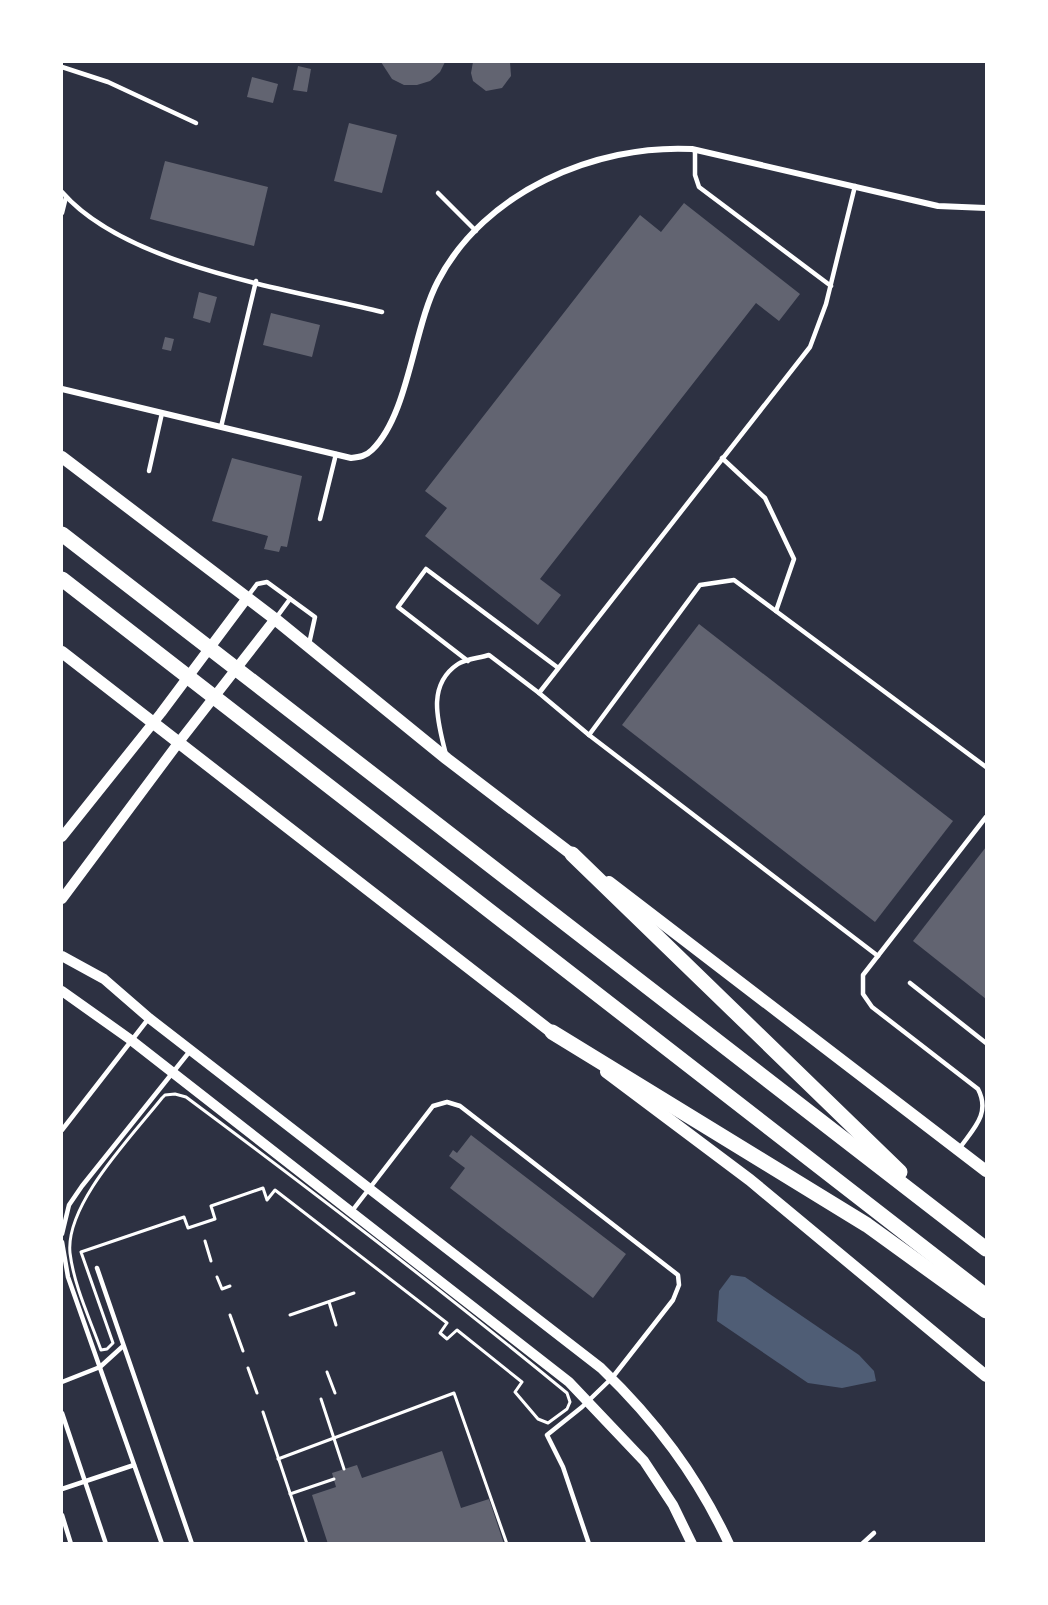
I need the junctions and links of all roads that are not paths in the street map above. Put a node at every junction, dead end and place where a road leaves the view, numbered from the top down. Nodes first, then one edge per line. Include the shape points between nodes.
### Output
1 (62, 67) edge
2 (196, 123) dead end
3 (695, 150) junction
4 (855, 186) junction
5 (62, 192) edge
6 (438, 193) dead end
7 (66, 197) junction
8 (987, 208) edge
9 (62, 213) edge
10 (476, 231) junction
11 (256, 281) junction
12 (831, 286) junction
13 (382, 312) dead end
14 (62, 389) edge
15 (162, 413) junction
16 (220, 427) junction
17 (336, 454) junction
18 (62, 457) edge
19 (722, 458) junction
20 (149, 471) dead end
21 (320, 519) dead end
22 (62, 534) edge
23 (62, 579) edge
24 (290, 599) junction
25 (244, 604) junction
26 (776, 611) junction
27 (275, 619) junction
28 (308, 647) junction
29 (62, 652) edge
30 (468, 661) junction
31 (557, 668) junction
32 (538, 693) junction
33 (157, 718) junction
34 (589, 735) junction
35 (182, 737) junction
36 (447, 759) junction
37 (987, 767) edge
38 (987, 817) edge
39 (62, 837) edge
40 (572, 854) junction
41 (62, 899) edge
42 (878, 956) junction
43 (62, 957) edge
44 (910, 983) dead end
45 (62, 991) edge
46 (149, 1018) junction
47 (552, 1032) junction
48 (131, 1040) junction
49 (987, 1043) edge
50 (191, 1050) junction
51 (173, 1073) junction
52 (62, 1130) edge
53 (959, 1149) junction
54 (987, 1172) edge
55 (371, 1188) junction
56 (351, 1211) junction
57 (959, 1228) junction
58 (62, 1234) edge
59 (62, 1242) edge
60 (987, 1249) edge
61 (97, 1268) dead end
62 (987, 1296) edge
63 (987, 1311) edge
64 (122, 1347) junction
65 (100, 1367) junction
66 (987, 1377) edge
67 (612, 1378) junction
68 (62, 1382) edge
69 (588, 1401) junction
70 (62, 1413) edge
71 (134, 1465) junction
72 (85, 1481) junction
73 (62, 1489) edge
74 (62, 1515) edge
75 (874, 1533) dead end
76 (589, 1543) edge
77 (71, 1544) edge
78 (106, 1544) edge
79 (162, 1544) edge
80 (192, 1544) edge
81 (692, 1544) edge
82 (729, 1544) edge
83 (862, 1544) edge

1 - 2 lane via 108,82
3 - 4 street
3 - 10 street via 664,148 630,153 567,170 503,206
3 - 12 lane via 699,187
4 - 8 street via 938,206
4 - 12 lane
5 - 7 lane
6 - 10 lane
7 - 9 lane
7 - 11 lane via 101,226 148,249 188,265
10 - 17 street via 438,282 398,405 378,443 363,457
11 - 13 lane
11 - 16 lane
12 - 19 lane via 810,347
14 - 15 street
15 - 16 street
15 - 20 lane
16 - 17 street
17 - 21 lane
18 - 25 main road
19 - 26 lane via 765,498 794,559
19 - 31 lane
22 - 57 highway
23 - 62 highway
24 - 25 lane via 267,582 257,584
24 - 27 lane
24 - 28 lane via 315,617
25 - 27 main road
25 - 33 street
26 - 34 lane via 734,580 700,585
26 - 37 lane
27 - 28 main road
27 - 35 street
28 - 36 main road
29 - 33 main road
30 - 31 lane via 398,607 426,569
30 - 32 lane via 489,656
30 - 36 lane via 458,664 442,682 435,707
31 - 32 lane
32 - 34 lane
33 - 35 main road
33 - 39 street
34 - 42 lane
35 - 41 street
35 - 47 main road
36 - 40 main road
38 - 42 lane
40 - 53 main road
40 - 57 highway
42 - 53 lane via 863,975 863,994 872,1007 978,1089 984,1101 981,1119
43 - 46 street via 104,979
44 - 49 lane
45 - 48 street
46 - 48 lane
46 - 50 street
47 - 63 highway via 867,1225
47 - 66 main road via 750,1180
48 - 51 street
48 - 52 lane
50 - 51 lane
50 - 55 street
51 - 56 street
51 - 58 lane via 69,1204
53 - 54 main road
55 - 56 lane
55 - 67 street
55 - 67 lane via 433,1106 447,1102 460,1106 678,1275 673,1300
56 - 69 street via 528,1349
57 - 60 highway
59 - 65 lane via 68,1277
61 - 64 lane
64 - 65 lane
64 - 80 lane
65 - 68 lane
65 - 71 lane
67 - 69 lane
67 - 82 street via 680,1456
69 - 76 lane via 547,1435 563,1467
69 - 81 street via 644,1461 674,1505
70 - 72 lane
71 - 72 lane
71 - 79 lane
72 - 73 lane
72 - 78 lane
74 - 77 lane
75 - 83 lane

